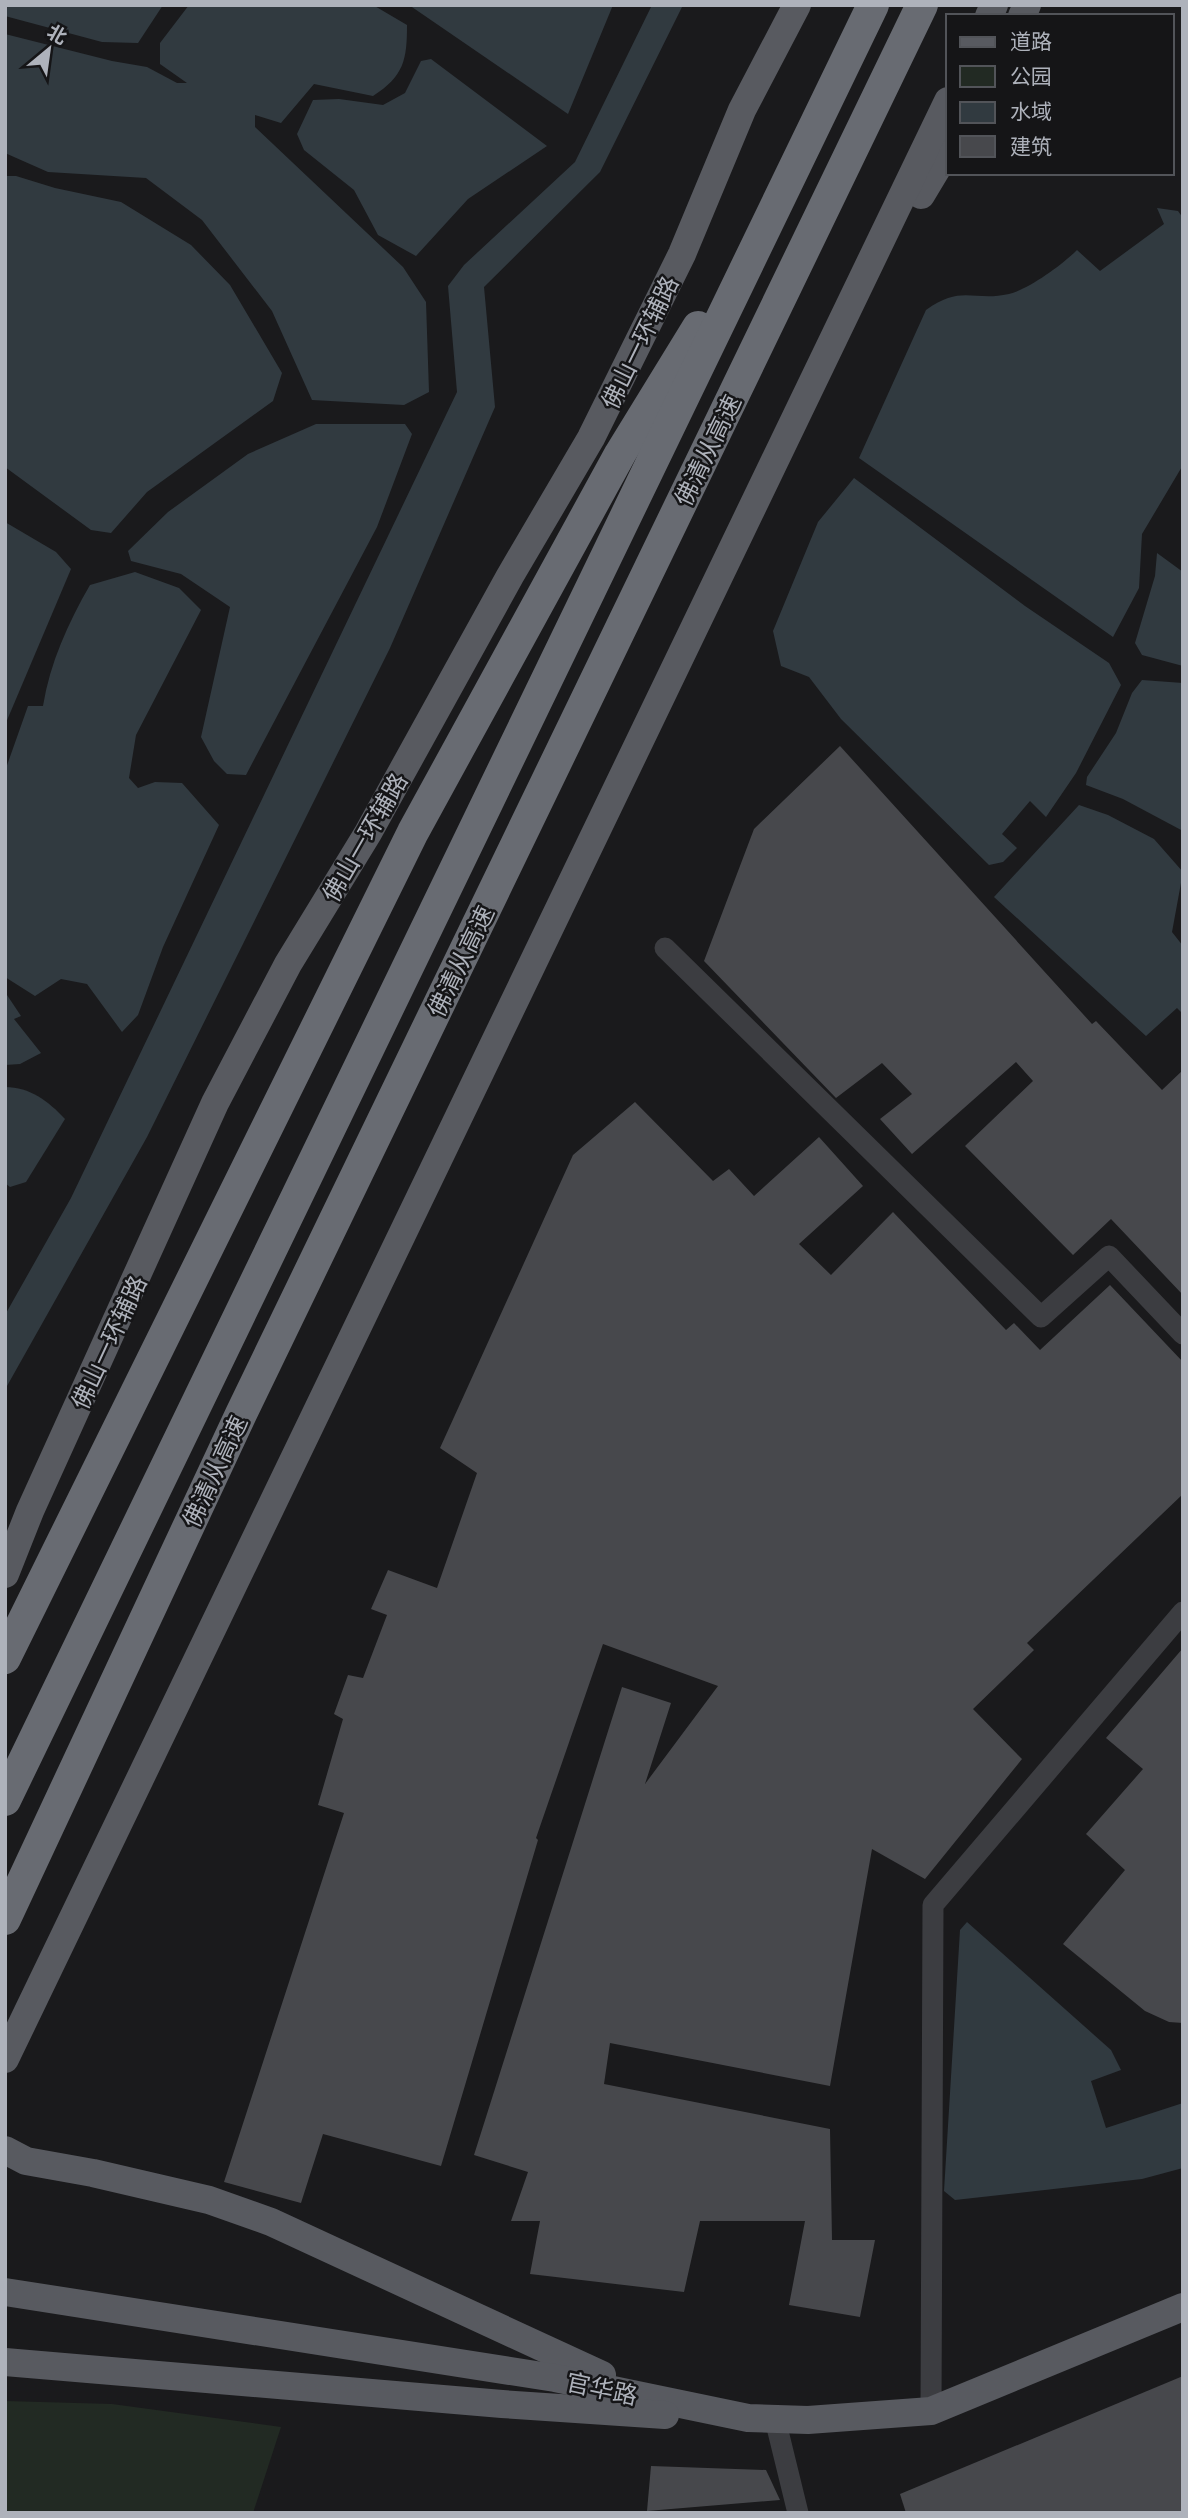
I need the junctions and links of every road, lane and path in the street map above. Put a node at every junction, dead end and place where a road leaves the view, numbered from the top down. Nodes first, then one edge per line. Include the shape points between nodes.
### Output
1 (780, 5) edge
2 (797, 5) edge
3 (873, 5) edge
4 (922, 5) edge
5 (946, 105) edge
6 (742, 110) junction
7 (946, 153) edge
8 (790, 177) junction
9 (846, 316) junction
10 (665, 948) dead end
11 (1183, 1334) edge
12 (5, 1574) edge
13 (1183, 1612) edge
14 (5, 1658) edge
15 (5, 1800) edge
16 (5, 1919) edge
17 (5, 2059) edge
18 (5, 2150) edge
19 (5, 2292) edge
20 (1183, 2307) edge
21 (5, 2362) edge
22 (669, 2403) junction
23 (931, 2410) junction
24 (762, 2418) junction
25 (798, 2513) edge

1 - 6 main road, 佛山一环辅路
2 - 6 main road, 佛山一环辅路
3 - 8 highway, 佛清从高速
4 - 16 highway, 佛清从高速 via 307,1276
5 - 9 main road
6 - 12 main road, 佛山一环辅路 via 682,254 591,438 368,833 288,964 215,1103
7 - 9 main road
8 - 14 highway via 620,454 413,832
8 - 15 highway, 佛清从高速
9 - 17 main road
10 - 11 street via 1041,1317 1109,1256
13 - 23 street via 933,1905
18 - 22 main road via 26,2161 209,2200 271,2222
19 - 22 main road, 官华路 via 555,2378
20 - 23 main road, 官华路
21 - 24 main road via 502,2404
22 - 24 main road, 官华路
23 - 24 main road, 官华路 via 808,2420
24 - 25 street

